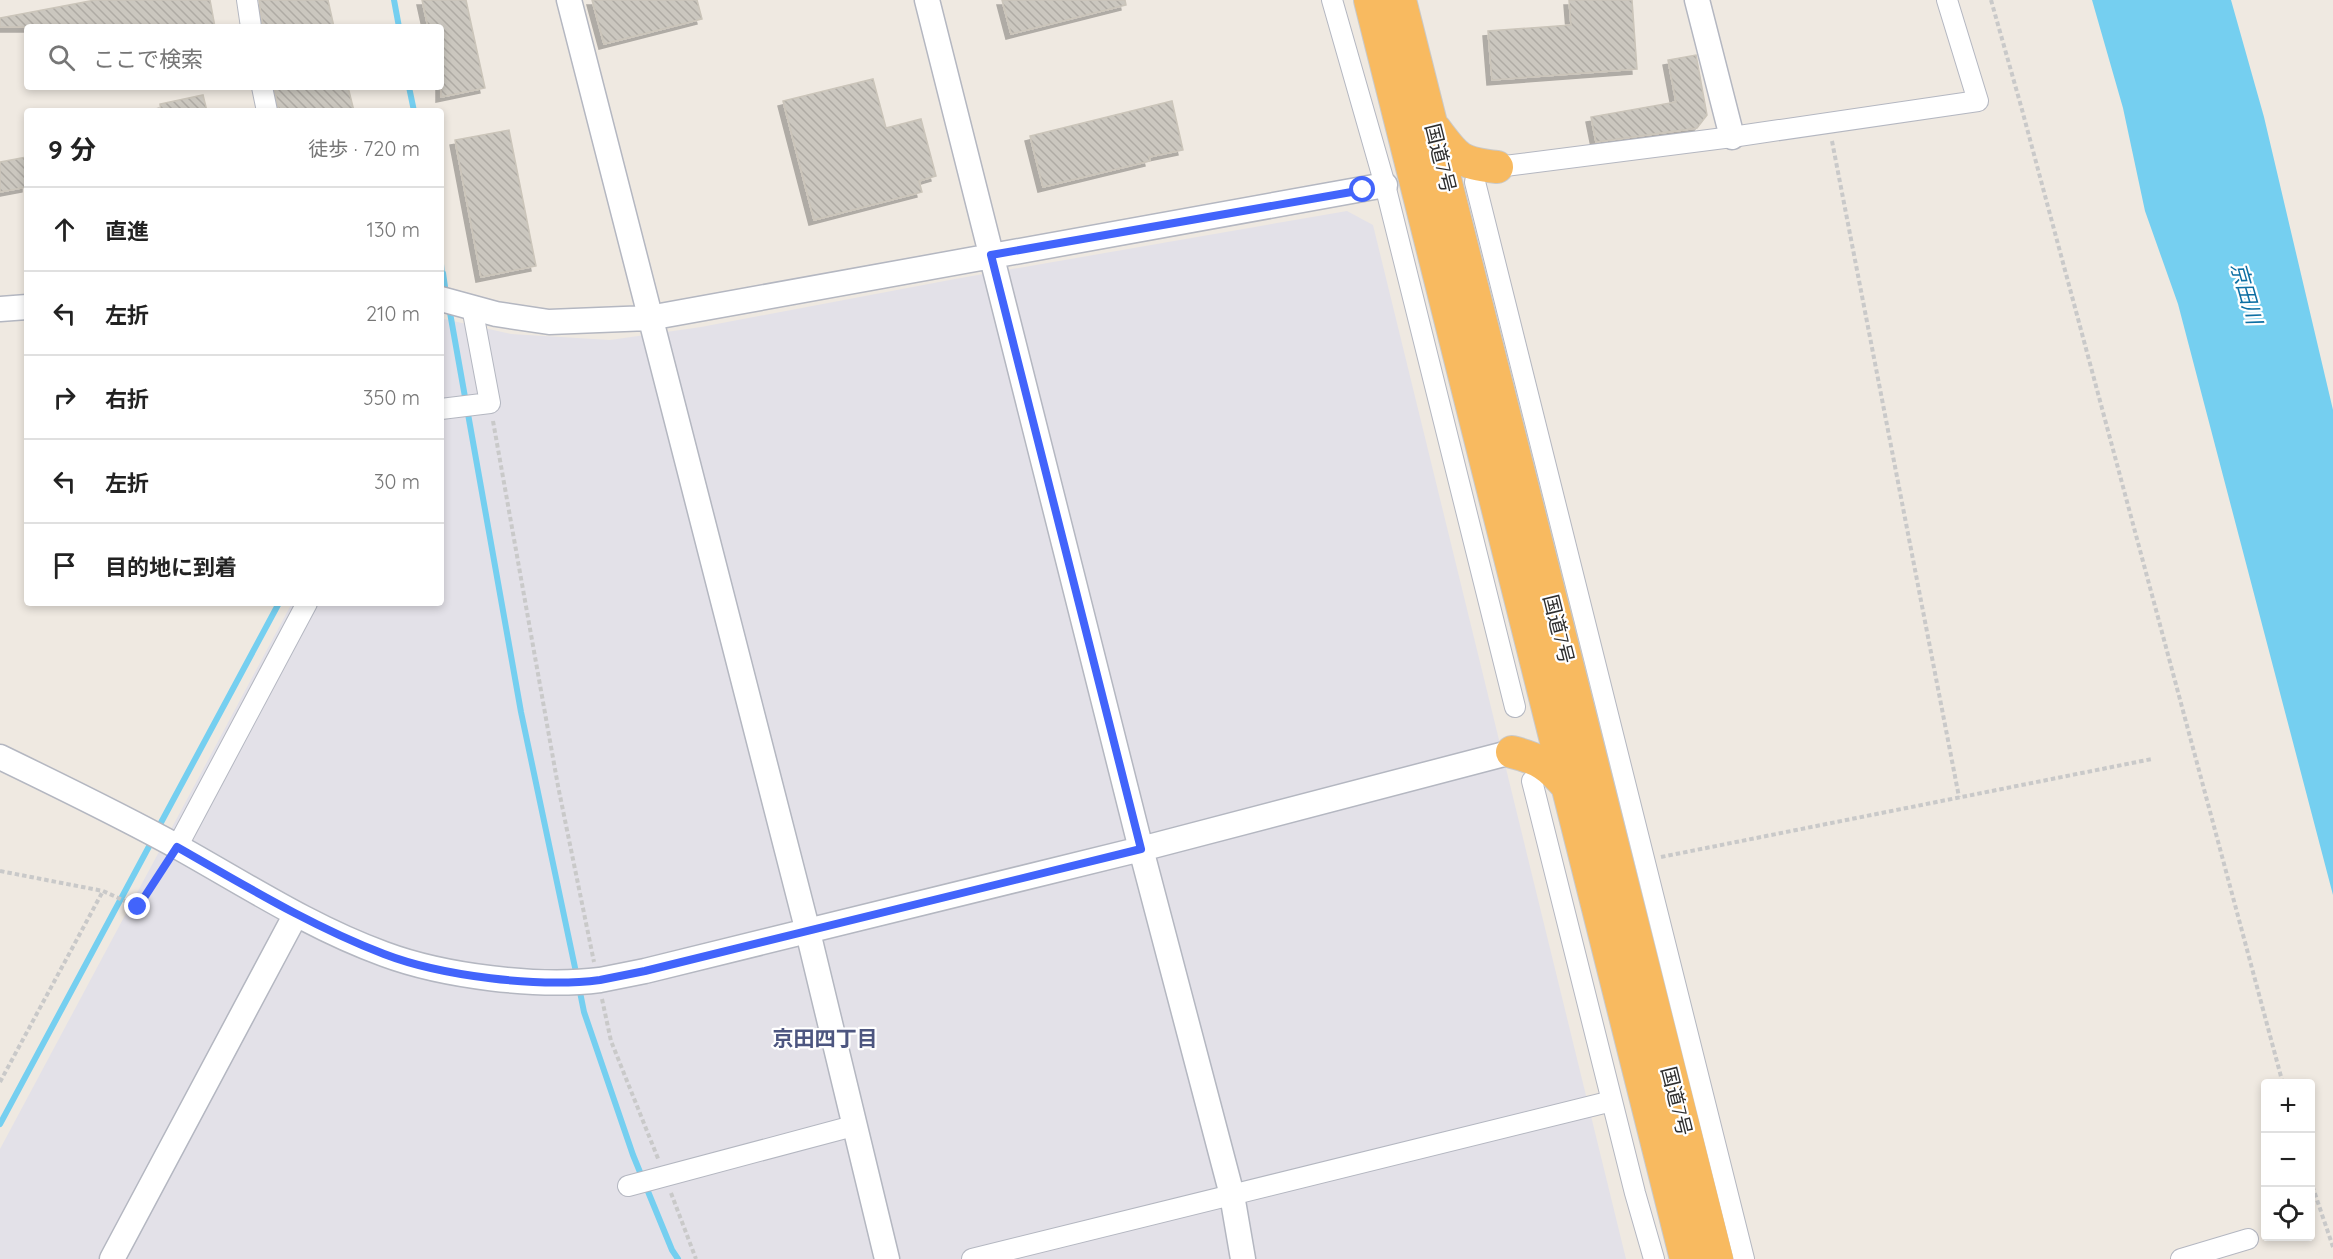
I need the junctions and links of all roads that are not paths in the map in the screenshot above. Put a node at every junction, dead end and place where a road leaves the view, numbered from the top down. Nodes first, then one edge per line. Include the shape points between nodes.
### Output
1 (247, 0) edge
2 (569, 0) edge
3 (927, 0) edge
4 (1332, 0) edge
5 (1370, 0) edge
6 (1400, 0) edge
7 (1697, 0) edge
8 (1947, 0) edge
9 (251, 24) edge
10 (263, 90) edge
11 (266, 108) edge
12 (1433, 126) junction
13 (1732, 137) junction
14 (1486, 175) junction
15 (1385, 185) junction
16 (1457, 223) junction
17 (991, 255) junction
18 (457, 303) edge
19 (24, 307) edge
20 (0, 309) edge
21 (649, 318) junction
22 (444, 409) edge
23 (305, 606) edge
24 (1545, 698) junction
25 (1515, 707) dead end
26 (1512, 752) junction
27 (0, 756) edge
28 (1532, 781) dead end
29 (1568, 787) junction
30 (162, 839) junction
31 (1141, 849) junction
32 (296, 914) junction
33 (808, 932) junction
34 (1612, 1101) junction
35 (853, 1126) junction
36 (628, 1186) dead end
37 (1232, 1195) junction
38 (2248, 1239) dead end
39 (112, 1259) edge
40 (887, 1259) edge
41 (972, 1259) edge
42 (1243, 1259) edge
43 (1654, 1259) edge
44 (1686, 1259) edge
45 (1717, 1259) edge
46 (1744, 1259) edge
47 (2181, 1259) edge

1 - 9 street
2 - 21 street
3 - 17 street
4 - 15 street
5 - 24 highway, 国道7号
6 - 12 highway, 国道7号
7 - 13 street
8 - 13 street via 1978,101
10 - 11 street
12 - 14 highway via 1453,154
12 - 16 highway, 国道7号
13 - 14 street
14 - 16 highway via 1464,200
14 - 46 street
15 - 17 street
15 - 25 street
16 - 45 highway, 国道7号
17 - 21 street
17 - 31 street
18 - 21 street via 549,322
18 - 22 street via 490,403
19 - 20 street
21 - 33 street
23 - 30 street
24 - 26 highway via 1534,739
24 - 29 highway, 国道7号
26 - 29 highway via 1536,758 1552,768
26 - 31 street
27 - 30 street
28 - 34 street
29 - 44 highway, 国道7号
30 - 32 street
31 - 33 street
31 - 37 street
32 - 33 street via 385,954 494,979 598,980
32 - 39 street
33 - 35 street
34 - 37 street
34 - 43 street
35 - 36 street
35 - 40 street
37 - 41 street
37 - 42 street
38 - 47 street

